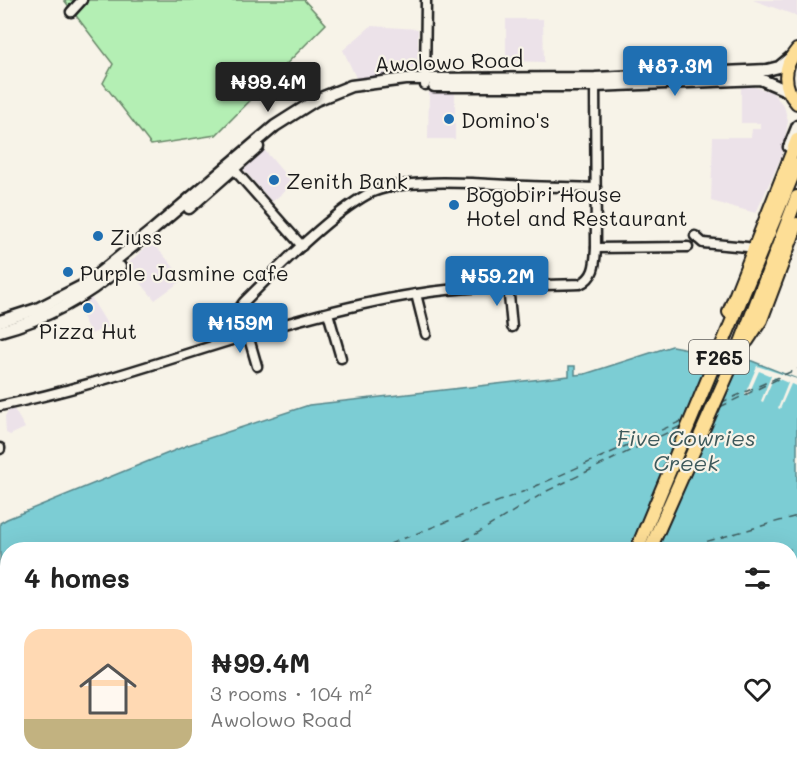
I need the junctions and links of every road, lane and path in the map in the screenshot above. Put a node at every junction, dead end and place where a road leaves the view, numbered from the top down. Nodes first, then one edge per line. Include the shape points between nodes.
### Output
1 (82, 0) edge
2 (426, 0) edge
3 (71, 12) dead end
4 (794, 54) edge
5 (425, 82) junction
6 (595, 82) junction
7 (794, 100) edge
8 (797, 125) edge
9 (797, 140) edge
10 (797, 165) edge
11 (232, 166) junction
12 (776, 176) dead end
13 (596, 188) junction
14 (797, 197) edge
15 (797, 224) edge
16 (695, 236) dead end
17 (302, 246) junction
18 (688, 247) dead end
19 (747, 247) dead end
20 (596, 248) junction
21 (508, 285) junction
22 (416, 294) junction
23 (328, 313) junction
24 (0, 321) edge
25 (512, 327) dead end
26 (0, 331) edge
27 (426, 334) dead end
28 (245, 336) junction
29 (341, 358) dead end
30 (716, 364) junction
31 (257, 366) dead end
32 (729, 370) junction
33 (0, 406) edge
34 (640, 542) edge
35 (653, 542) edge

1 - 3 street
2 - 5 street
4 - 6 main road, Awolowo Road via 779,67 767,70
4 - 7 main road via 786,68
5 - 6 main road, Awolowo Road
5 - 11 main road, Awolowo Road via 369,82 332,93 275,126
6 - 7 main road, Awolowo Road via 760,79
6 - 13 street
8 - 12 street
9 - 30 main road via 731,307
10 - 30 main road, F265
11 - 17 street
11 - 24 main road, Awolowo Road via 103,273 53,302
11 - 26 main road, Awolowo Road via 105,281 59,310
13 - 17 street via 501,184 391,186 355,202
13 - 20 street
14 - 32 main road, F265
15 - 32 main road via 761,320
16 - 19 street via 703,243
17 - 28 street via 240,309
18 - 20 street
20 - 21 street via 594,271 580,284
21 - 22 street
21 - 25 street
22 - 23 street
22 - 27 street
23 - 28 street
23 - 29 street
28 - 31 street
28 - 33 street
30 - 34 main road, F265
32 - 35 main road, F265

